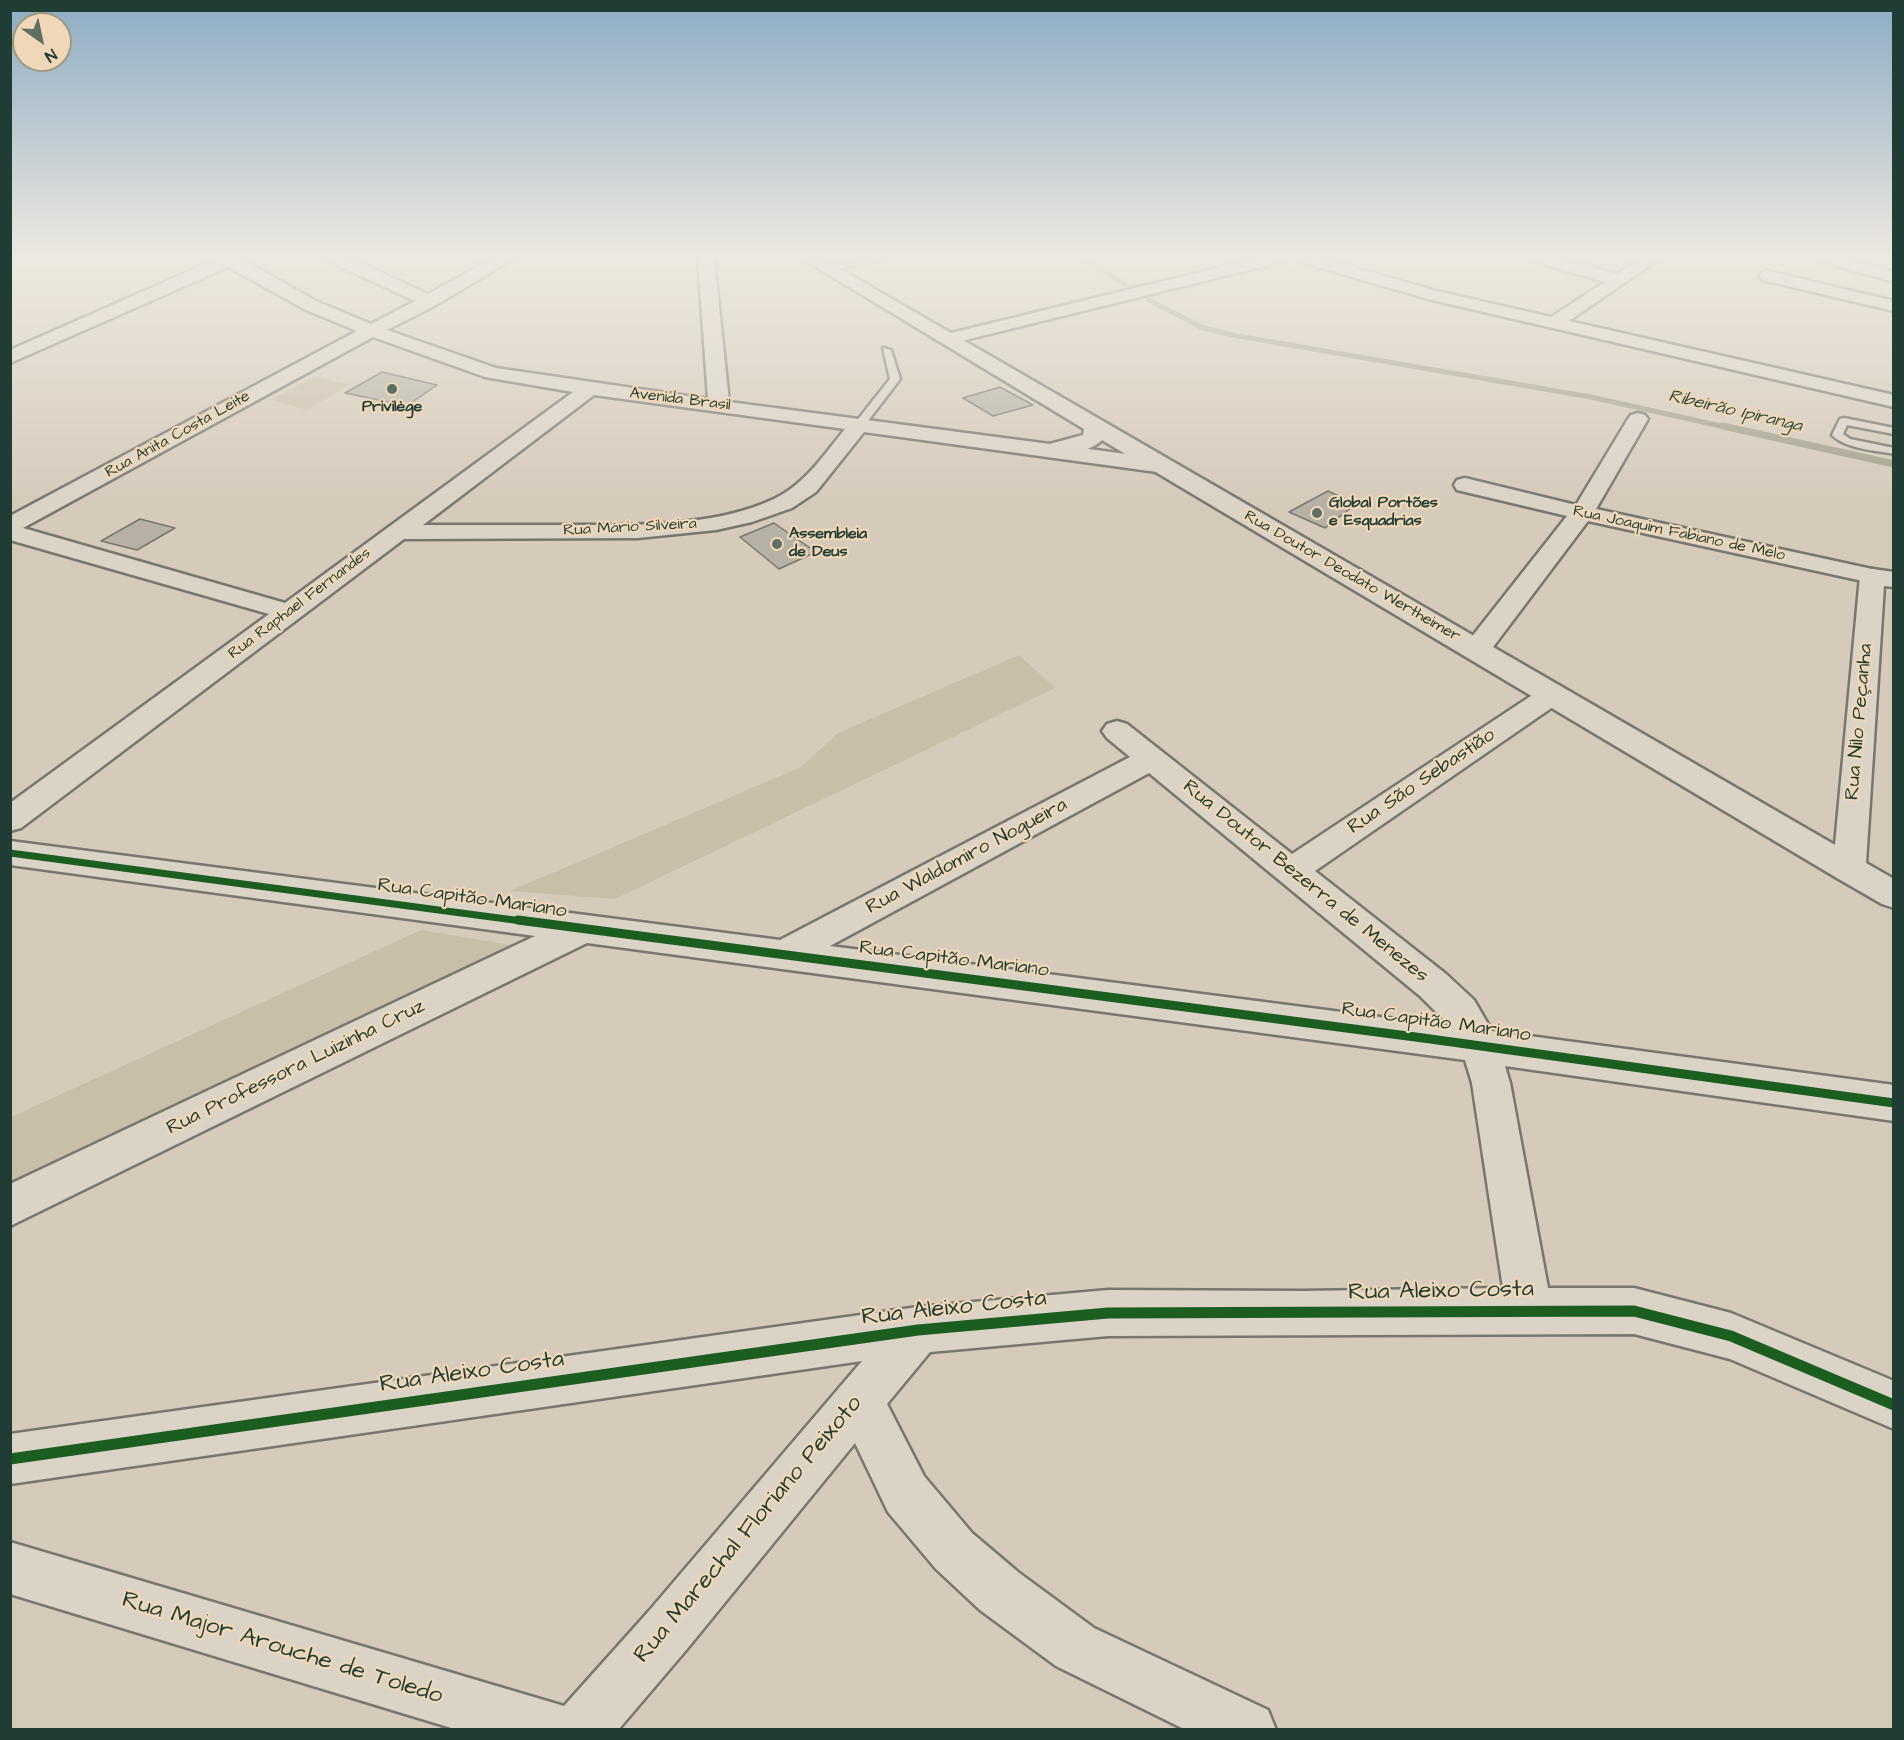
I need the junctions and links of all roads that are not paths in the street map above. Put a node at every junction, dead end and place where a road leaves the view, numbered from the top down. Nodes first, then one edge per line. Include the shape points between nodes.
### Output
1 (48, 340) edge
2 (351, 340) edge
3 (399, 340) edge
4 (713, 340) edge
5 (951, 340) edge
6 (1633, 340) edge
7 (886, 350) dead end
8 (10, 357) edge
9 (590, 389) junction
10 (1893, 401) edge
11 (719, 405) junction
12 (1638, 419) dead end
13 (860, 424) junction
14 (1095, 427) junction
15 (1893, 431) edge
16 (1054, 450) junction
17 (1893, 451) edge
18 (1157, 465) junction
19 (1465, 484) dead end
20 (1582, 513) junction
21 (10, 526) edge
22 (10, 532) edge
23 (397, 532) junction
24 (1883, 578) edge
25 (290, 612) junction
26 (1477, 649) junction
27 (1552, 694) junction
28 (1117, 731) dead end
29 (1151, 759) junction
30 (10, 820) edge
31 (10, 853) edge
32 (1849, 869) junction
33 (1292, 870) junction
34 (1893, 895) edge
35 (581, 930) junction
36 (783, 955) junction
37 (1480, 1045) junction
38 (1893, 1103) edge
39 (10, 1206) edge
40 (1529, 1310) junction
41 (918, 1330) junction
42 (859, 1400) junction
43 (1893, 1405) edge
44 (10, 1459) edge
45 (10, 1568) edge
46 (554, 1730) edge
47 (580, 1730) edge
48 (1248, 1730) edge

1 - 8 street
2 - 21 street, Rua Anita Costa Leite
3 - 9 street, Avenida Brasil via 492,373
4 - 11 street
5 - 14 street, Rua Doutor Deodato Wertheimer
6 - 10 street
7 - 13 lane via 895,379
9 - 11 street, Avenida Brasil
9 - 23 street, Rua Raphael Fernandes
11 - 13 street, Avenida Brasil
12 - 20 street
13 - 16 street, Avenida Brasil
13 - 23 street, Rua Mário Silveira via 808,488 777,507 743,517 670,529
14 - 16 street via 1093,438 1086,443
14 - 18 street, Rua Doutor Deodato Wertheimer
15 - 17 lane via 1844,421 1837,435 1847,441
16 - 18 street, Avenida Brasil
18 - 26 street, Rua Doutor Deodato Wertheimer
19 - 20 street, Rua Joaquim Fabiano de Melo
20 - 24 street, Rua Joaquim Fabiano de Melo
20 - 26 street
22 - 25 street
23 - 25 street, Rua Raphael Fernandes
24 - 32 street, Rua Nilo Peçanha
25 - 30 street, Rua Raphael Fernandes
26 - 27 street, Rua Doutor Deodato Wertheimer
27 - 32 street, Rua Doutor Deodato Wertheimer
27 - 33 street, Rua São Sebastião
28 - 29 street, Rua Doutor Bezerra de Menezes
29 - 33 street, Rua Doutor Bezerra de Menezes
29 - 36 street, Rua Waldomiro Nogueira
31 - 35 street, Rua Capitão Mariano
32 - 34 street, Rua Doutor Deodato Wertheimer
33 - 37 street, Rua Doutor Bezerra de Menezes via 1454,1004
35 - 36 street, Rua Capitão Mariano
35 - 39 street, Rua Professora Luizinha Cruz
36 - 37 street, Rua Capitão Mariano
37 - 38 street, Rua Capitão Mariano
37 - 40 street, Rua Doutor Bezerra de Menezes via 1491,1083
40 - 41 street, Rua Aleixo Costa via 1108,1313
40 - 43 street, Rua Aleixo Costa via 1634,1311 1720,1333
41 - 42 street, Rua Marechal Floriano Peixoto
41 - 44 street, Rua Aleixo Costa
42 - 47 street, Rua Marechal Floriano Peixoto
42 - 48 street via 906,1494 954,1551 999,1591 1075,1647
45 - 46 street, Rua Major Arouche de Toledo

